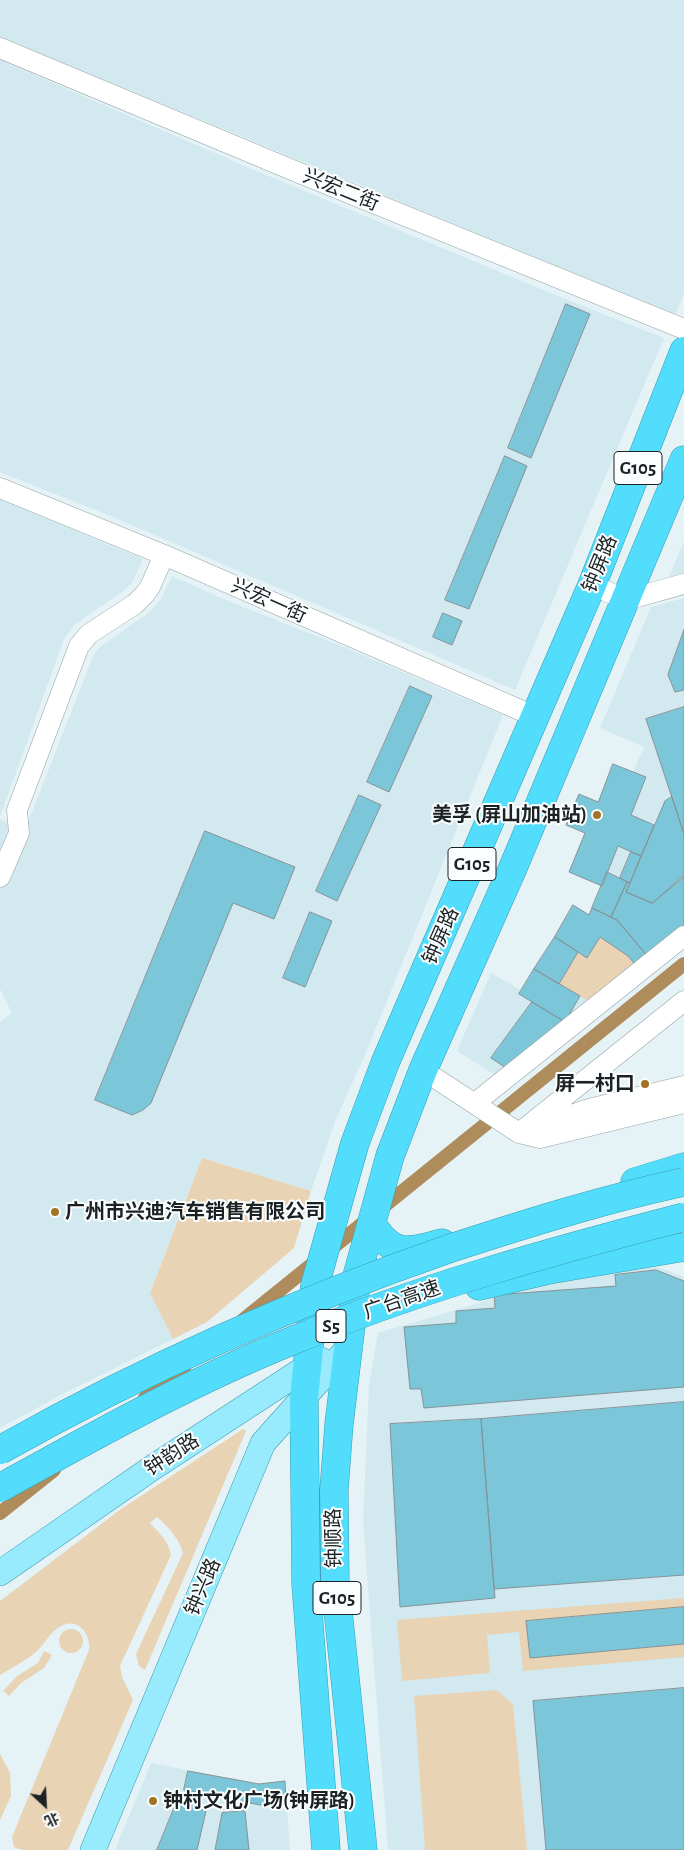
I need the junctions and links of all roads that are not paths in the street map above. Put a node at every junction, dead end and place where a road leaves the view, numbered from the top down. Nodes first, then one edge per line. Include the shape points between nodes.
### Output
1 (0, 48) edge
2 (684, 329) edge
3 (684, 351) edge
4 (684, 460) edge
5 (0, 488) edge
6 (164, 555) junction
7 (684, 584) edge
8 (592, 585) junction
9 (626, 600) junction
10 (536, 717) junction
11 (0, 877) edge
12 (684, 936) edge
13 (684, 1001) edge
14 (422, 1070) junction
15 (684, 1086) edge
16 (684, 1103) edge
17 (481, 1107) junction
18 (518, 1133) junction
19 (684, 1167) edge
20 (684, 1182) edge
21 (684, 1218) edge
22 (372, 1224) junction
23 (684, 1247) edge
24 (310, 1336) junction
25 (350, 1346) junction
26 (307, 1367) junction
27 (304, 1399) junction
28 (0, 1450) edge
29 (0, 1488) edge
30 (1, 1570) edge
31 (93, 1850) edge
32 (326, 1850) edge
33 (363, 1850) edge

1 - 2 street, 兴宏二街
3 - 8 highway, 钟屏路 / G105
4 - 9 highway, 钟屏路 / G105
5 - 6 street, 兴宏一街
6 - 10 street, 兴宏一街
6 - 11 street via 144,595 89,634 79,646 17,810 19,833
7 - 9 street
8 - 9 street
8 - 10 highway, 钟屏路 / G105
9 - 14 highway, 钟屏路 / G105 via 512,870
10 - 24 highway, 钟屏路 / G105 via 385,1063 355,1144 315,1285
12 - 17 street
13 - 18 street
14 - 17 street
14 - 22 highway, 钟屏路 / G105 via 390,1156
15 - 18 street via 589,1109
16 - 18 street via 540,1138
17 - 18 street
19 - 22 highway via 426,1248 399,1250 380,1238
20 - 28 highway, 广台高速 / S5, bridge via 512,1228 340,1288 106,1392
21 - 29 highway, 广台高速 / S5, bridge via 421,1292 294,1340 168,1398
22 - 25 highway, 钟屏路 / G105 via 356,1276
23 - 25 highway via 548,1270 444,1296 379,1319
24 - 25 highway via 317,1346 329,1352
24 - 26 highway, 钟屏路 / G105
25 - 26 main road, 钟韵路
25 - 27 main road, 钟兴路
25 - 33 highway, 钟顺路 / G105 via 334,1490 335,1582
26 - 27 highway, 钟顺路 / G105
26 - 30 main road, 钟韵路
27 - 31 main road, 钟兴路 via 263,1443
27 - 32 highway, 钟顺路 / G105 via 306,1584

